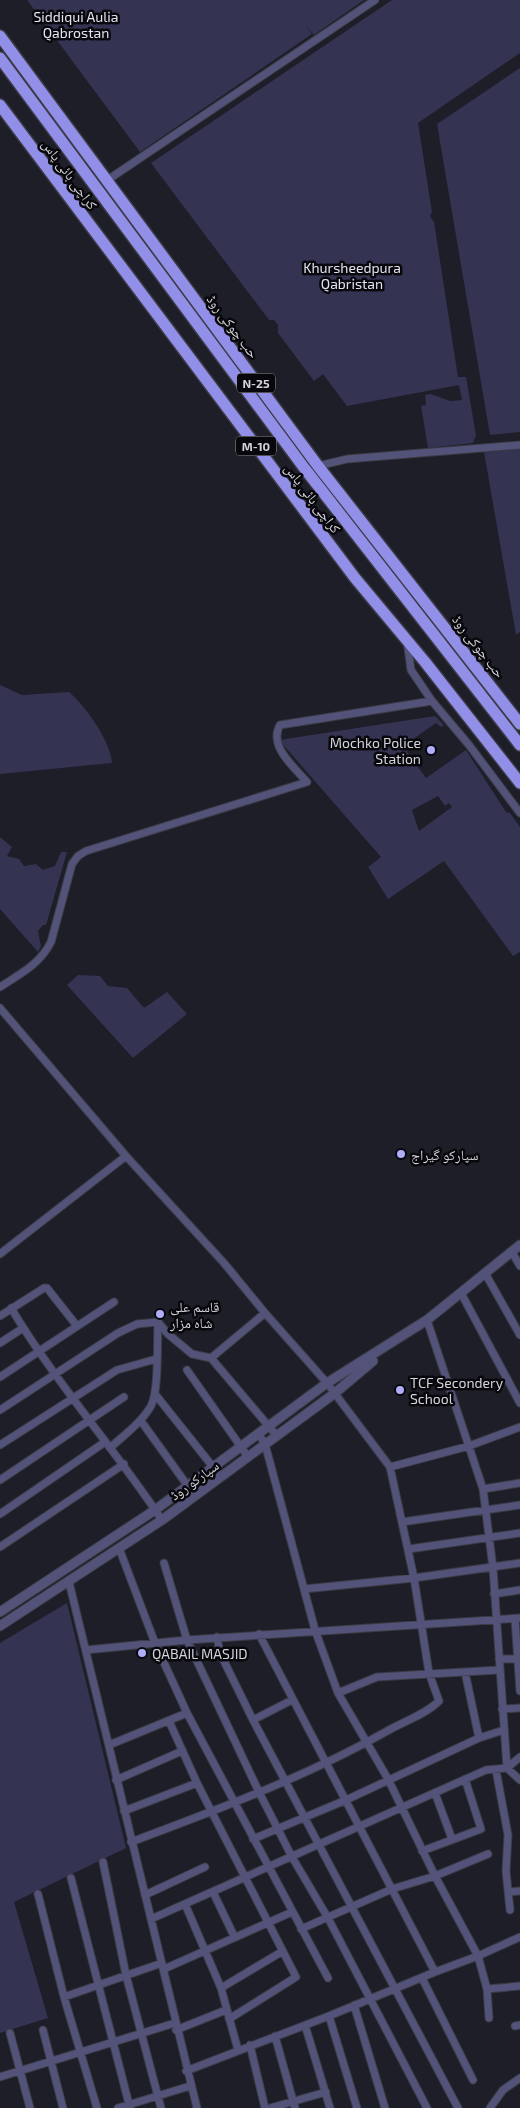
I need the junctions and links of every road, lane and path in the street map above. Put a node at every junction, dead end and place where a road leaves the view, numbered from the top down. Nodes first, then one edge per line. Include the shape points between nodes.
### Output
1 (375, 0) edge
2 (0, 36) edge
3 (0, 58) edge
4 (0, 105) edge
5 (106, 181) junction
6 (520, 445) edge
7 (318, 466) junction
8 (406, 640) junction
9 (432, 701) junction
10 (520, 724) edge
11 (520, 745) edge
12 (520, 782) edge
13 (520, 813) edge
14 (0, 987) edge
15 (0, 1008) edge
16 (126, 1156) junction
17 (520, 1245) edge
18 (512, 1252) junction
19 (0, 1254) edge
20 (520, 1266) edge
21 (485, 1273) junction
22 (461, 1293) junction
23 (114, 1302) dead end
24 (11, 1308) junction
25 (265, 1313) junction
26 (0, 1316) edge
27 (427, 1320) junction
28 (158, 1322) junction
29 (77, 1326) junction
30 (23, 1328) junction
31 (520, 1334) edge
32 (0, 1343) edge
33 (394, 1343) junction
34 (38, 1352) junction
35 (211, 1358) junction
36 (156, 1359) junction
37 (187, 1370) dead end
38 (55, 1374) junction
39 (0, 1377) edge
40 (327, 1383) junction
41 (335, 1393) junction
42 (155, 1394) junction
43 (72, 1396) junction
44 (124, 1397) dead end
45 (520, 1403) edge
46 (0, 1410) edge
47 (91, 1420) junction
48 (140, 1421) junction
49 (268, 1426) junction
50 (520, 1427) edge
51 (258, 1433) junction
52 (277, 1436) junction
53 (265, 1444) junction
54 (0, 1445) edge
55 (108, 1445) junction
56 (240, 1446) junction
57 (469, 1446) junction
58 (248, 1457) junction
59 (124, 1464) junction
60 (214, 1466) junction
61 (390, 1467) junction
62 (221, 1476) junction
63 (0, 1480) edge
64 (520, 1483) edge
65 (187, 1486) junction
66 (483, 1489) junction
67 (195, 1496) junction
68 (520, 1504) edge
69 (486, 1509) junction
70 (155, 1510) junction
71 (0, 1514) edge
72 (162, 1520) junction
73 (402, 1522) junction
74 (520, 1532) edge
75 (490, 1537) junction
76 (0, 1547) edge
77 (119, 1548) junction
78 (409, 1549) junction
79 (164, 1563) dead end
80 (520, 1563) edge
81 (493, 1568) junction
82 (414, 1578) junction
83 (69, 1582) junction
84 (304, 1589) junction
85 (520, 1590) edge
86 (494, 1594) junction
87 (0, 1612) edge
88 (518, 1619) edge
89 (496, 1620) junction
90 (421, 1624) junction
91 (0, 1626) edge
92 (315, 1630) junction
93 (259, 1634) junction
94 (217, 1637) junction
95 (187, 1640) junction
96 (155, 1643) junction
97 (86, 1650) junction
98 (499, 1659) junction
99 (518, 1659) edge
100 (499, 1670) junction
101 (465, 1672) junction
102 (429, 1673) junction
103 (520, 1691) edge
104 (338, 1693) junction
105 (292, 1700) junction
106 (520, 1708) edge
107 (502, 1710) junction
108 (187, 1713) junction
109 (253, 1720) junction
110 (169, 1721) junction
111 (504, 1730) junction
112 (479, 1738) junction
113 (366, 1744) junction
114 (109, 1745) junction
115 (182, 1751) junction
116 (520, 1757) edge
117 (326, 1763) junction
118 (507, 1768) junction
119 (496, 1770) junction
120 (465, 1778) junction
121 (388, 1779) junction
122 (116, 1780) junction
123 (286, 1780) junction
124 (520, 1780) edge
125 (197, 1783) junction
126 (259, 1792) junction
127 (435, 1793) junction
128 (346, 1800) junction
129 (234, 1803) junction
130 (401, 1808) junction
131 (212, 1811) junction
132 (124, 1812) junction
133 (304, 1816) junction
134 (360, 1827) junction
135 (278, 1828) junction
136 (252, 1839) junction
137 (452, 1839) junction
138 (131, 1842) junction
139 (319, 1846) junction
140 (422, 1851) junction
141 (488, 1854) dead end
142 (292, 1857) junction
143 (103, 1862) dead end
144 (204, 1867) dead end
145 (268, 1868) junction
146 (435, 1876) junction
147 (71, 1878) dead end
148 (245, 1878) junction
149 (392, 1889) junction
150 (520, 1891) edge
151 (213, 1892) junction
152 (509, 1892) junction
153 (38, 1894) dead end
154 (145, 1895) junction
155 (185, 1904) junction
156 (353, 1907) junction
157 (510, 1910) dead end
158 (292, 1912) junction
159 (328, 1918) junction
160 (151, 1919) junction
161 (268, 1921) junction
162 (301, 1929) junction
163 (234, 1936) junction
164 (520, 1938) edge
165 (205, 1949) junction
166 (283, 1951) junction
167 (478, 1956) junction
168 (163, 1966) junction
169 (435, 1972) junction
170 (126, 1975) junction
171 (328, 1978) dead end
172 (422, 1978) junction
173 (97, 1985) junction
174 (520, 1986) edge
175 (221, 1988) junction
176 (396, 1988) junction
177 (487, 1989) junction
178 (64, 1997) junction
179 (371, 1998) junction
180 (354, 2006) junction
181 (226, 2010) junction
182 (329, 2016) junction
183 (228, 2018) junction
184 (489, 2018) dead end
185 (174, 2022) junction
186 (305, 2025) junction
187 (43, 2030) dead end
188 (176, 2030) junction
189 (10, 2033) dead end
190 (142, 2034) junction
191 (275, 2036) junction
192 (112, 2043) junction
193 (250, 2045) junction
194 (238, 2050) junction
195 (82, 2053) junction
196 (51, 2062) junction
197 (21, 2070) junction
198 (186, 2071) junction
199 (0, 2077) edge
200 (520, 2078) edge
201 (473, 2080) dead end
202 (190, 2086) junction
203 (326, 2092) junction
204 (158, 2096) junction
205 (294, 2105) edge
206 (129, 2106) edge
207 (30, 2108) edge
208 (63, 2108) edge
209 (96, 2108) edge
210 (118, 2108) edge
211 (161, 2108) edge
212 (196, 2108) edge
213 (265, 2108) edge
214 (270, 2108) edge
215 (330, 2108) edge
216 (358, 2108) edge
217 (385, 2108) edge
218 (427, 2108) edge
219 (458, 2108) edge
220 (490, 2108) edge

1 - 5 street
2 - 5 highway, حب چوکی روڈ / N-25
3 - 11 highway via 304,469
4 - 8 highway, کراچی بائی پاس / M-10 via 355,578
5 - 7 highway, حب چوکی روڈ / N-25
6 - 7 street via 347,459
7 - 10 highway, حب چوکی روڈ / N-25
8 - 9 street via 411,670
8 - 12 highway, کراچی بائی پاس / M-10
9 - 13 street
9 - 14 street via 280,725 276,733 278,746 307,782 78,856 72,864 51,942 45,953 37,963
15 - 16 street
16 - 19 street
16 - 25 street
17 - 18 street, سپارکو روڈ
18 - 20 street
18 - 21 street, سپارکو روڈ
21 - 22 street, سپارکو روڈ
21 - 31 street
22 - 27 street, سپارکو روڈ
22 - 45 street
23 - 29 street
24 - 26 street
24 - 29 street via 47,1288
24 - 30 street
25 - 35 street
25 - 40 street
27 - 33 street, سپارکو روڈ
27 - 57 street
28 - 35 street via 192,1354
28 - 36 street
28 - 38 street via 137,1324 118,1333
29 - 34 street
30 - 32 street
30 - 34 street
33 - 40 street, سپارکو روڈ
33 - 41 street, سپارکو روڈ
34 - 38 street
34 - 39 street
35 - 49 street
36 - 42 street
36 - 43 street via 116,1370
37 - 56 street
38 - 43 street
38 - 46 street
40 - 41 street
40 - 49 street, سپارکو روڈ
41 - 52 street, سپارکو روڈ
41 - 61 street
42 - 48 street
42 - 60 street
43 - 47 street
43 - 54 street
44 - 47 street
47 - 55 street
47 - 63 street
48 - 55 street
48 - 65 street
49 - 51 street, سپارکو روڈ
49 - 52 street
50 - 57 street
51 - 53 street
51 - 56 street, سپارکو روڈ
52 - 53 street, سپارکو روڈ
53 - 58 street, سپارکو روڈ
53 - 84 street
55 - 59 street
55 - 71 street
56 - 58 street
56 - 60 street, سپارکو روڈ
57 - 61 street
57 - 66 street
58 - 62 street, سپارکو روڈ
59 - 70 street
59 - 76 street
60 - 62 street
60 - 65 street, سپارکو روڈ
61 - 73 street
62 - 67 street, سپارکو روڈ
64 - 66 street
65 - 67 street
65 - 70 street, سپارکو روڈ
66 - 69 street
67 - 72 street, سپارکو روڈ
68 - 69 street
69 - 73 street
69 - 75 street
70 - 72 street
70 - 87 street, سپارکو روڈ
72 - 77 street, سپارکو روڈ
73 - 78 street
74 - 75 street
75 - 78 street
75 - 81 street
77 - 83 street, سپارکو روڈ
77 - 96 street
78 - 82 street
79 - 95 street
80 - 81 street
81 - 82 street
81 - 86 street
82 - 84 street
82 - 90 street
83 - 91 street, سپارکو روڈ
83 - 97 street
84 - 92 street
85 - 86 street
86 - 89 street
88 - 89 street
88 - 99 street
89 - 90 street
89 - 98 street
90 - 92 street
90 - 102 street
92 - 93 street
92 - 104 street
93 - 94 street
93 - 105 street
94 - 95 street
94 - 109 street via 220,1653
95 - 96 street
95 - 126 street
96 - 97 street
96 - 108 street
97 - 114 street
98 - 99 street
98 - 100 street
99 - 103 street
100 - 101 street
100 - 107 street
101 - 102 street
101 - 112 street
102 - 104 street via 378,1677
102 - 113 street via 438,1701
104 - 113 street
105 - 109 street
105 - 117 street
106 - 107 street
107 - 111 street
108 - 110 street
108 - 129 street
109 - 123 street
110 - 114 street
110 - 115 street
111 - 112 street
111 - 118 street
112 - 121 street
113 - 117 street
113 - 121 street
114 - 122 street
115 - 122 street
115 - 125 street
116 - 118 street
117 - 123 street
117 - 128 street
118 - 119 street
118 - 124 street
119 - 120 street
119 - 152 street via 508,1835 506,1871
120 - 127 street
120 - 137 street via 482,1829
121 - 128 street
121 - 130 street
122 - 132 street
123 - 126 street
123 - 133 street
125 - 131 street
125 - 132 street
126 - 129 street
126 - 135 street
127 - 130 street
127 - 137 street
128 - 133 street
128 - 134 street
129 - 131 street
129 - 136 street
130 - 134 street
130 - 140 street
131 - 138 street
131 - 148 street
132 - 138 street
133 - 135 street
133 - 139 street
134 - 139 street
134 - 149 street
135 - 136 street
135 - 142 street
136 - 145 street
137 - 140 street
138 - 154 street
139 - 142 street
139 - 156 street
140 - 146 street
141 - 146 street
142 - 145 street
142 - 159 street
143 - 170 street
144 - 154 street
145 - 148 street
145 - 158 street
146 - 149 street
146 - 167 street
147 - 173 street
148 - 151 street
148 - 161 street
149 - 156 street
149 - 169 street
150 - 152 street
151 - 155 street
151 - 163 street
152 - 157 street
153 - 178 street
154 - 160 street
155 - 160 street
155 - 165 street
156 - 159 street
156 - 176 street
158 - 161 street
158 - 162 street
159 - 162 street
159 - 179 street
160 - 168 street
161 - 163 street
161 - 166 street
162 - 171 street
163 - 165 street
164 - 167 street
165 - 168 street
165 - 175 street
166 - 175 street
166 - 183 street via 296,1978
167 - 169 street
167 - 177 street
168 - 170 street
168 - 185 street
169 - 172 street
170 - 173 street
170 - 190 street
172 - 176 street
172 - 201 street
173 - 178 street
173 - 192 street
174 - 177 street
175 - 181 street
176 - 179 street
176 - 219 street
177 - 184 street
178 - 195 street
179 - 180 street
179 - 218 street
180 - 182 street
180 - 217 street
181 - 183 street
181 - 188 street
182 - 186 street
182 - 216 street
183 - 194 street
185 - 188 street
185 - 190 street
186 - 191 street
186 - 203 street
187 - 196 street
188 - 198 street
189 - 197 street
190 - 192 street
190 - 204 street
191 - 193 street
191 - 205 street
192 - 195 street
192 - 206 street
193 - 194 street
193 - 213 street
194 - 198 street
195 - 196 street
195 - 209 street
196 - 197 street
196 - 208 street
197 - 199 street
197 - 207 street
198 - 202 street
200 - 220 street via 503,2090
202 - 204 street
202 - 212 street
203 - 205 street
203 - 215 street
204 - 206 street
204 - 211 street
205 - 214 street
206 - 210 street

